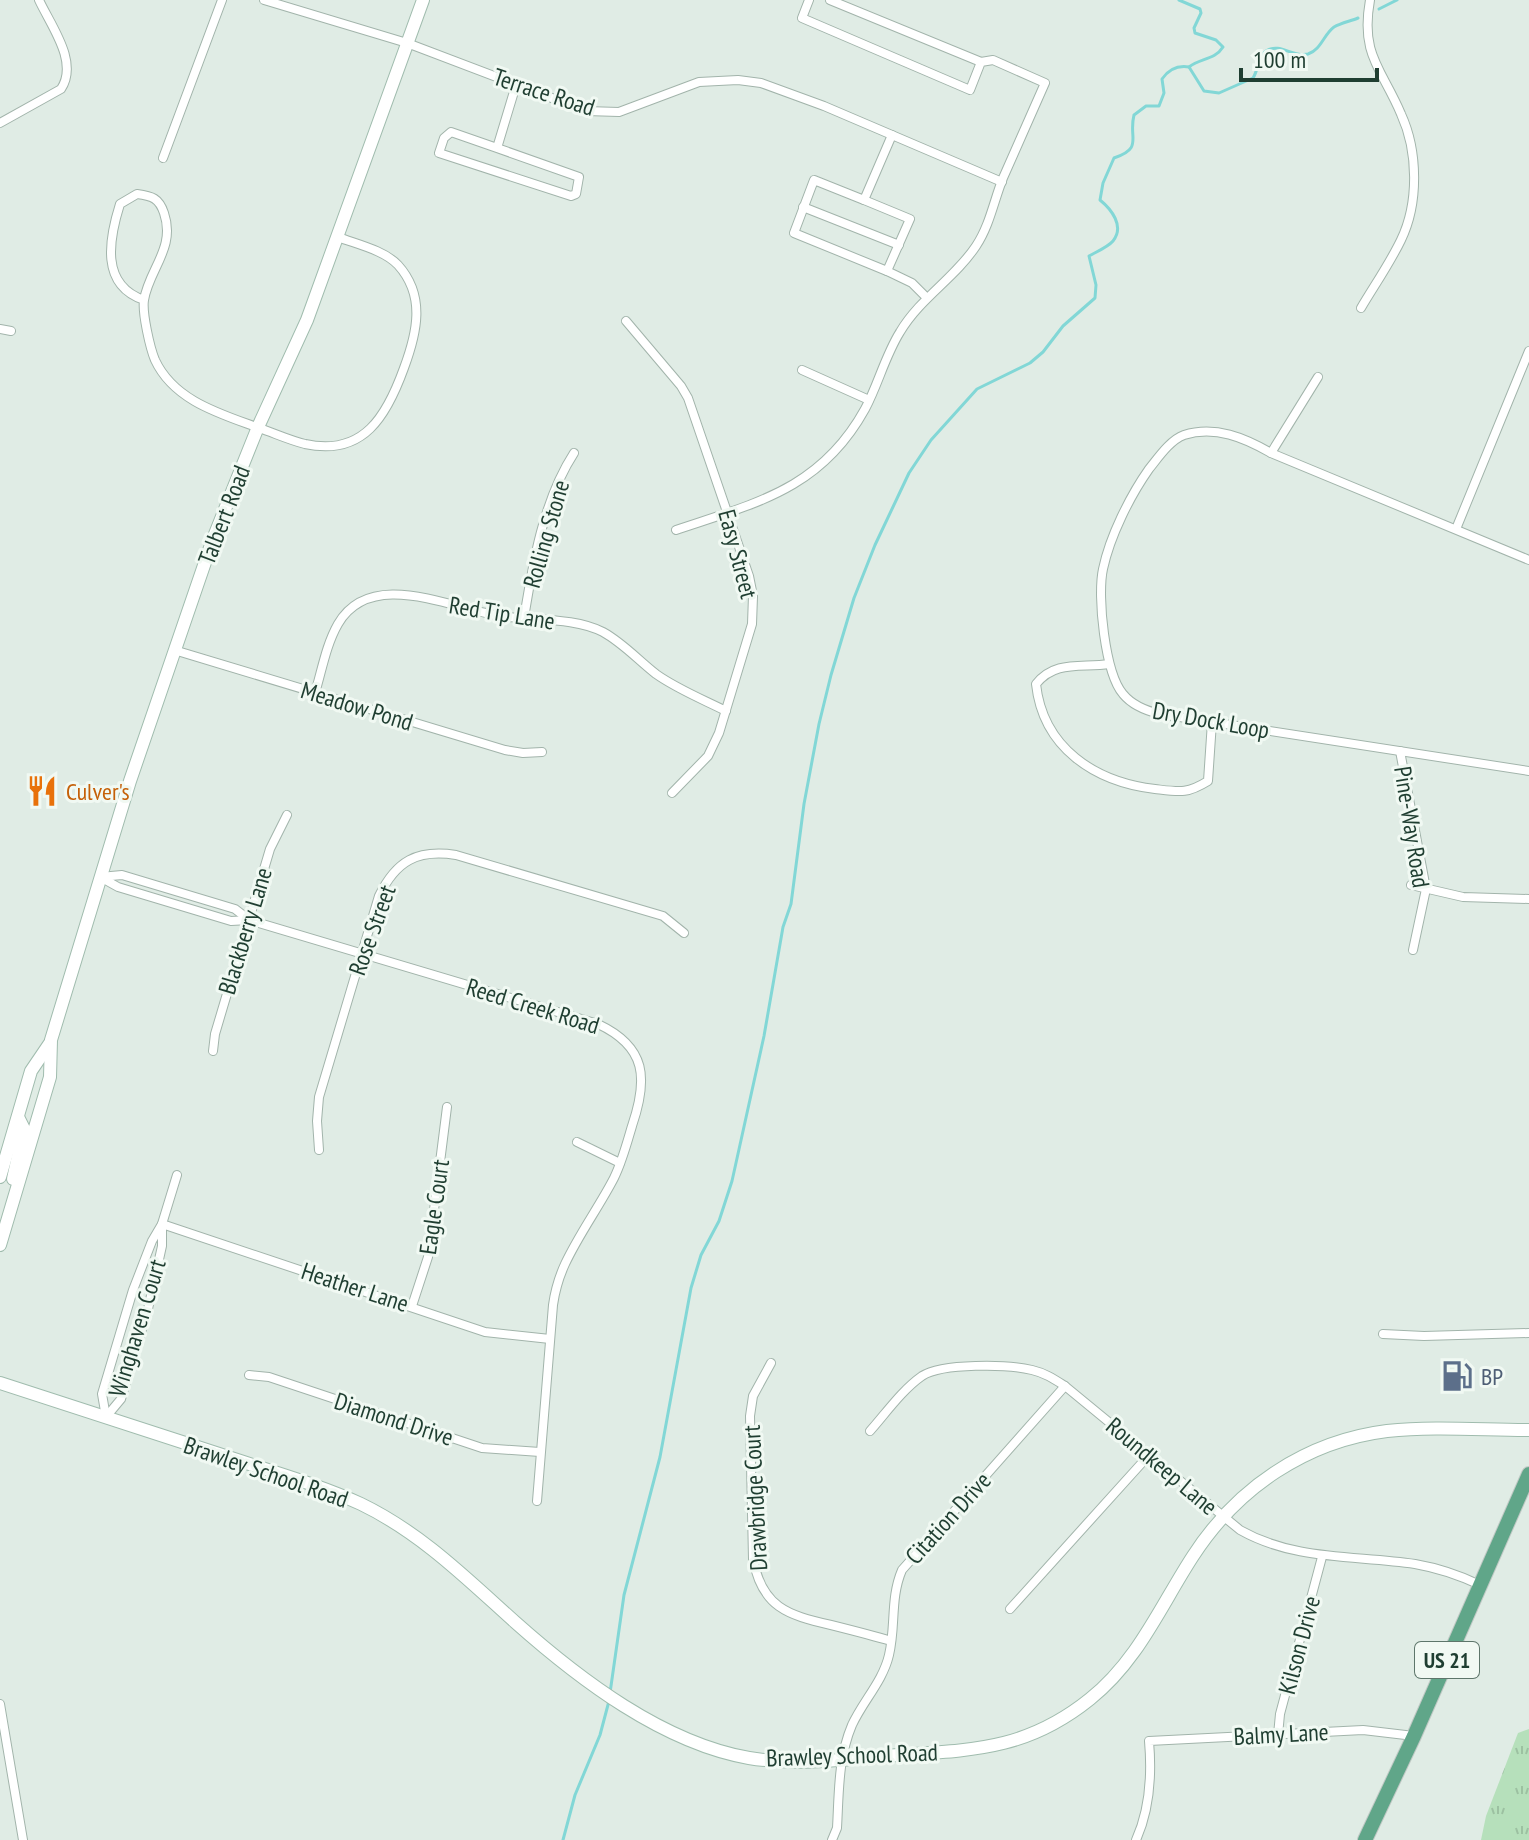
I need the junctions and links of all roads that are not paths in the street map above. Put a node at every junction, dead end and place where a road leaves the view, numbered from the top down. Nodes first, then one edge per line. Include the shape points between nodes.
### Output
1 (39, 0) edge
2 (222, 0) edge
3 (264, 0) edge
4 (423, 0) edge
5 (809, 0) edge
6 (830, 0) edge
7 (1370, 0) edge
8 (407, 43) junction
9 (981, 62) junction
10 (516, 85) junction
11 (0, 123) edge
12 (892, 135) junction
13 (497, 148) junction
14 (163, 158) dead end
15 (1002, 182) junction
16 (864, 200) junction
17 (803, 207) junction
18 (338, 237) junction
19 (899, 245) junction
20 (887, 271) junction
21 (927, 298) junction
22 (144, 300) junction
23 (1361, 308) dead end
24 (626, 321) dead end
25 (0, 329) edge
26 (11, 331) dead end
27 (1529, 351) edge
28 (802, 370) dead end
29 (1318, 377) dead end
30 (869, 400) junction
31 (258, 427) junction
32 (574, 453) dead end
33 (1271, 453) junction
34 (727, 513) junction
35 (1456, 529) junction
36 (676, 530) dead end
37 (1529, 560) edge
38 (524, 618) junction
39 (174, 650) junction
40 (1109, 664) junction
41 (315, 693) junction
42 (726, 711) junction
43 (1212, 722) junction
44 (1400, 751) junction
45 (542, 752) dead end
46 (1529, 771) edge
47 (672, 793) dead end
48 (287, 815) dead end
49 (100, 877) junction
50 (1411, 885) dead end
51 (1426, 889) junction
52 (1529, 899) edge
53 (249, 920) junction
54 (684, 933) dead end
55 (1413, 950) dead end
56 (362, 953) junction
57 (51, 1040) junction
58 (213, 1051) dead end
59 (447, 1107) dead end
60 (18, 1117) junction
61 (577, 1142) dead end
62 (319, 1150) dead end
63 (620, 1163) junction
64 (177, 1175) dead end
65 (0, 1177) edge
66 (162, 1224) junction
67 (6, 1225) junction
68 (0, 1245) edge
69 (412, 1306) junction
70 (1529, 1333) edge
71 (1383, 1334) dead end
72 (550, 1339) junction
73 (771, 1363) dead end
74 (249, 1375) dead end
75 (0, 1383) edge
76 (1065, 1386) junction
77 (106, 1417) junction
78 (1529, 1430) edge
79 (870, 1431) dead end
80 (540, 1452) junction
81 (1149, 1455) junction
82 (1529, 1474) edge
83 (537, 1501) dead end
84 (1223, 1516) junction
85 (1322, 1557) junction
86 (1480, 1585) junction
87 (1010, 1609) dead end
88 (891, 1641) junction
89 (0, 1704) edge
90 (1278, 1735) junction
91 (1414, 1736) junction
92 (842, 1759) junction
93 (23, 1840) edge
94 (832, 1840) edge
95 (1136, 1840) edge
96 (1365, 1840) edge

1 - 11 street via 66,58 67,80 61,89
2 - 14 street
3 - 8 street, Terrace Road
4 - 8 main road, Talbert Road
5 - 9 street via 802,18 970,90
6 - 9 street
7 - 23 street via 1368,41 1375,66 1402,115 1414,176 1403,237
8 - 10 street, Terrace Road
8 - 18 main road, Talbert Road
9 - 15 street via 993,60 1045,83
10 - 12 street, Terrace Road via 586,111 609,113 699,82 761,83
10 - 13 street
12 - 15 street, Terrace Road
12 - 16 street
13 - 13 street via 451,132 439,153 576,194 579,177
15 - 21 street via 979,241 962,268
16 - 17 street via 814,180
16 - 19 street via 910,219
17 - 19 street
17 - 20 street via 794,233
18 - 31 main road, Talbert Road
18 - 31 street via 398,265 414,292 416,333 392,401 375,426 347,442 306,444
19 - 20 street
20 - 21 street via 912,283
21 - 30 street via 900,331
22 - 22 street via 121,286 112,267 112,228 120,204 137,194 153,197 168,225
22 - 31 street via 156,361 176,388 215,413
24 - 34 street, Easy Street via 688,398
25 - 26 street
27 - 35 street
28 - 30 street
29 - 33 street
30 - 34 street via 849,435 800,482
31 - 39 main road, Talbert Road
32 - 38 street, Rolling Stone via 537,544
33 - 35 street, Dry Dock Loop
33 - 40 street, Dry Dock Loop via 1246,439 1213,431 1181,436 1161,453 1123,514 1103,569
34 - 36 street
34 - 42 street, Easy Street via 749,576 753,606
35 - 37 street, Dry Dock Loop
38 - 41 street, Red Tip Lane via 408,595 372,597 340,621
38 - 42 street, Red Tip Lane via 578,624 604,633 669,683
39 - 41 street, Meadow Pond
39 - 49 main road, Talbert Road
40 - 43 street, Dry Dock Loop via 1124,696 1136,705 1157,714
40 - 43 street via 1061,666 1045,672 1036,684 1048,727 1086,766 1138,787 1192,791 1208,781
41 - 45 street, Meadow Pond via 505,750
42 - 47 street, Easy Street via 708,756
43 - 44 street, Dry Dock Loop
44 - 46 street, Dry Dock Loop
44 - 51 street, Pine-Way Road
48 - 53 street, Blackberry Lane via 270,849
49 - 53 street, Reed Creek Road via 231,921
49 - 57 main road, Talbert Road
50 - 51 street
51 - 52 street via 1463,897
51 - 55 street, Pine-Way Road
53 - 56 street, Reed Creek Road
53 - 58 street, Blackberry Lane
54 - 56 street, Rose Street via 663,916 437,852 401,865 388,879
56 - 62 street, Rose Street via 319,1097
56 - 63 street, Reed Creek Road via 616,1033 630,1046 643,1082
57 - 60 main road, Talbert Road via 31,1071
57 - 67 main road, Talbert Road via 50,1077
59 - 69 street, Eagle Court via 428,1257
60 - 65 main road, Talbert Road
60 - 67 main road via 24,1129
61 - 63 street
63 - 72 street, Reed Creek Road via 565,1264 554,1295
64 - 66 street, Winghaven Court
66 - 69 street, Heather Lane
66 - 77 street, Winghaven Court via 148,1309 121,1399
66 - 77 street, Winghaven Court via 133,1290 102,1394
67 - 68 main road, Talbert Road
69 - 72 street, Heather Lane via 493,1334
70 - 71 street
72 - 80 street, Reed Creek Road
73 - 88 street, Drawbridge Court via 753,1396 750,1416 757,1578 782,1610
74 - 80 street, Diamond Drive via 269,1377 482,1448
75 - 77 main road, Brawley School Road
76 - 79 street, Roundkeep Lane via 1028,1368 939,1368 909,1387
76 - 81 street, Roundkeep Lane
76 - 88 street, Citation Drive via 902,1570
77 - 92 main road, Brawley School Road via 320,1488 379,1514 434,1549 557,1657 660,1728 749,1758
78 - 84 main road, Brawley School Road via 1431,1429 1354,1437 1278,1469
80 - 83 street, Reed Creek Road
81 - 84 street, Roundkeep Lane
81 - 87 street
82 - 86 main road, US 21
84 - 85 street, Roundkeep Lane via 1259,1541
84 - 92 main road, Brawley School Road via 1125,1665 1090,1700 1055,1723 1001,1746
85 - 86 street, Roundkeep Lane via 1414,1564
85 - 90 street, Kilson Drive
86 - 91 main road, US 21
88 - 92 street, Citation Drive via 882,1675 859,1711
89 - 93 street
90 - 91 street, Balmy Lane via 1363,1730
90 - 95 street, Balmy Lane via 1149,1741 1149,1793
91 - 96 main road, US 21
92 - 94 street, Citation Drive

